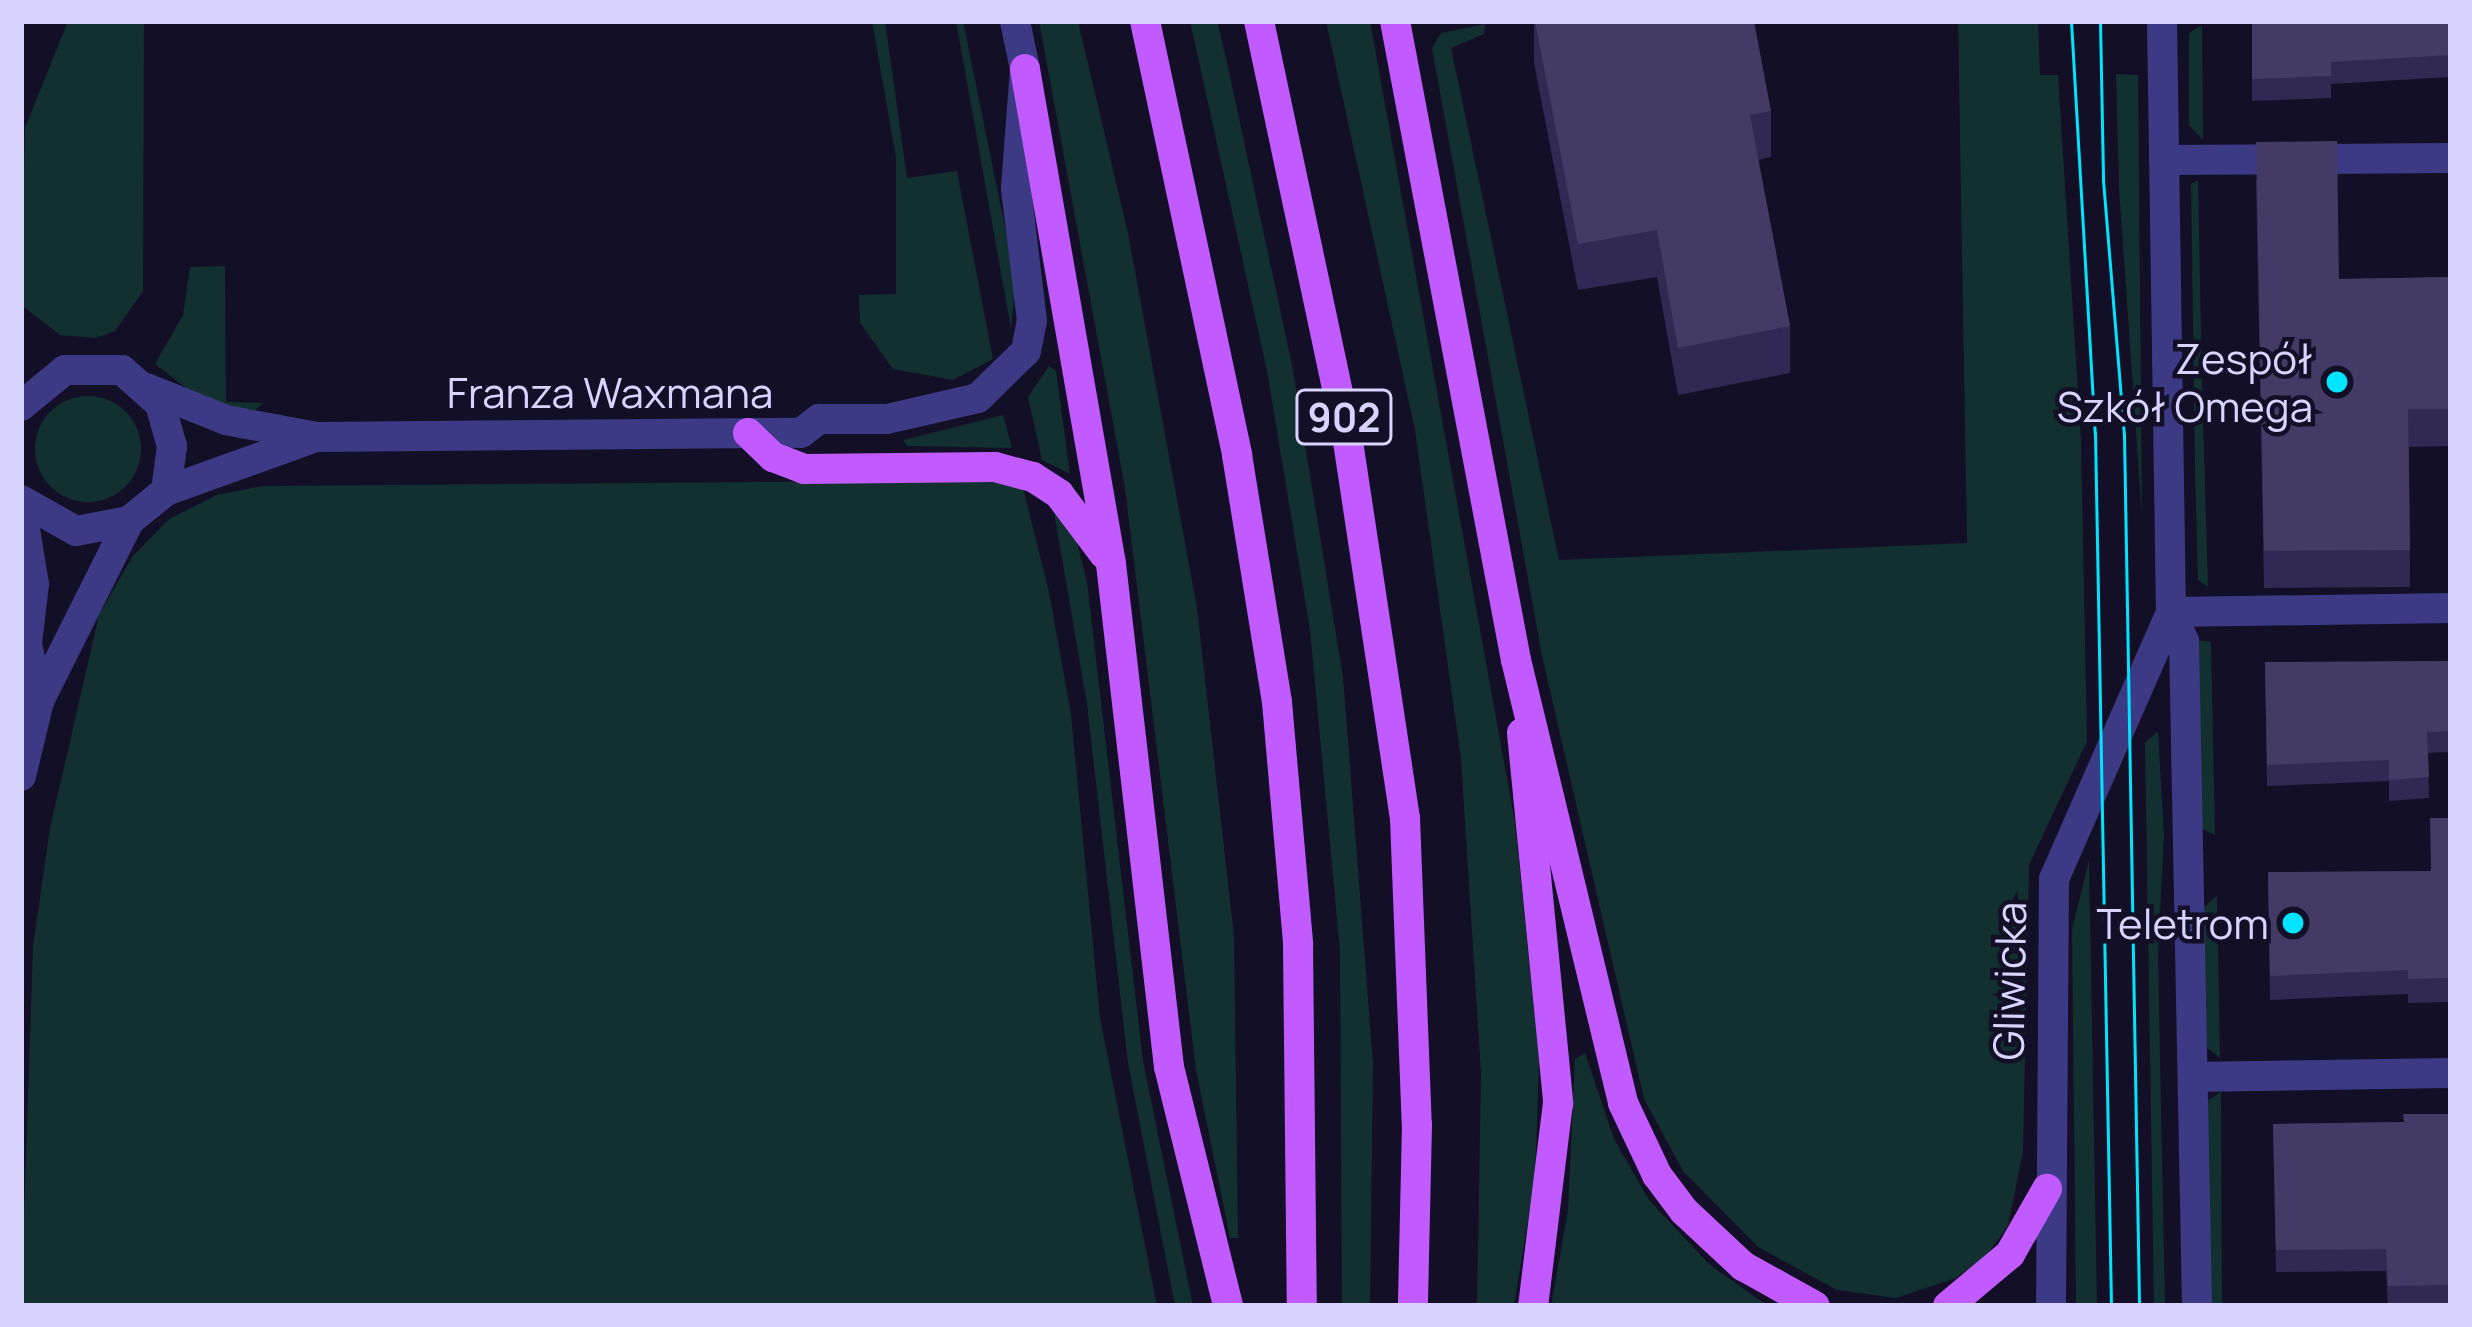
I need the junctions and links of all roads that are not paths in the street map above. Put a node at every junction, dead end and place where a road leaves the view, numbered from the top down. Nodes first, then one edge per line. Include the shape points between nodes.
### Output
1 (1015, 21) edge
2 (1145, 21) edge
3 (1259, 21) edge
4 (1395, 21) edge
5 (2162, 21) edge
6 (1025, 69) junction
7 (2451, 158) edge
8 (2164, 160) junction
9 (146, 388) junction
10 (21, 406) edge
11 (748, 433) junction
12 (316, 437) junction
13 (166, 491) junction
14 (21, 502) edge
15 (129, 521) junction
16 (1111, 564) junction
17 (2451, 608) edge
18 (2171, 611) junction
19 (1517, 667) junction
20 (39, 701) junction
21 (21, 776) edge
22 (2451, 1073) edge
23 (2193, 1077) junction
24 (2047, 1189) junction
25 (1228, 1306) edge
26 (1301, 1306) edge
27 (1413, 1306) edge
28 (1532, 1306) edge
29 (1815, 1306) edge
30 (1948, 1306) edge
31 (2051, 1306) edge
32 (2197, 1306) edge

1 - 6 street, Franza Waxmana
2 - 26 main road, 902 via 1237,455 1277,702 1301,1013
3 - 27 main road, 902 via 1347,435 1402,796 1413,949
4 - 19 main road
5 - 8 street, Gliwicka
6 - 11 street, Franza Waxmana via 1016,188 1031,299 1026,351 994,387 950,407 887,419 819,419 801,433
6 - 16 main road
7 - 8 street
8 - 18 street, Gliwicka
9 - 10 street via 122,370 92,365 44,380
9 - 12 street via 226,420
9 - 13 street via 169,426
11 - 12 street, Franza Waxmana
11 - 16 main road via 773,457 804,469 995,467 1033,477 1059,494
12 - 13 street
13 - 15 street
14 - 15 street via 76,531
14 - 20 street via 34,584 27,644
15 - 20 street
16 - 25 main road via 1169,1067
17 - 18 street
18 - 23 street, Gliwicka via 2185,640
18 - 24 street, Gliwicka via 2054,879
19 - 28 main road via 1557,1047 1556,1155
19 - 29 main road via 1559,815 1611,1064 1638,1140 1711,1238
20 - 21 street
22 - 23 street
23 - 32 street, Gliwicka
24 - 30 main road via 2010,1254
24 - 31 street, Gliwicka

